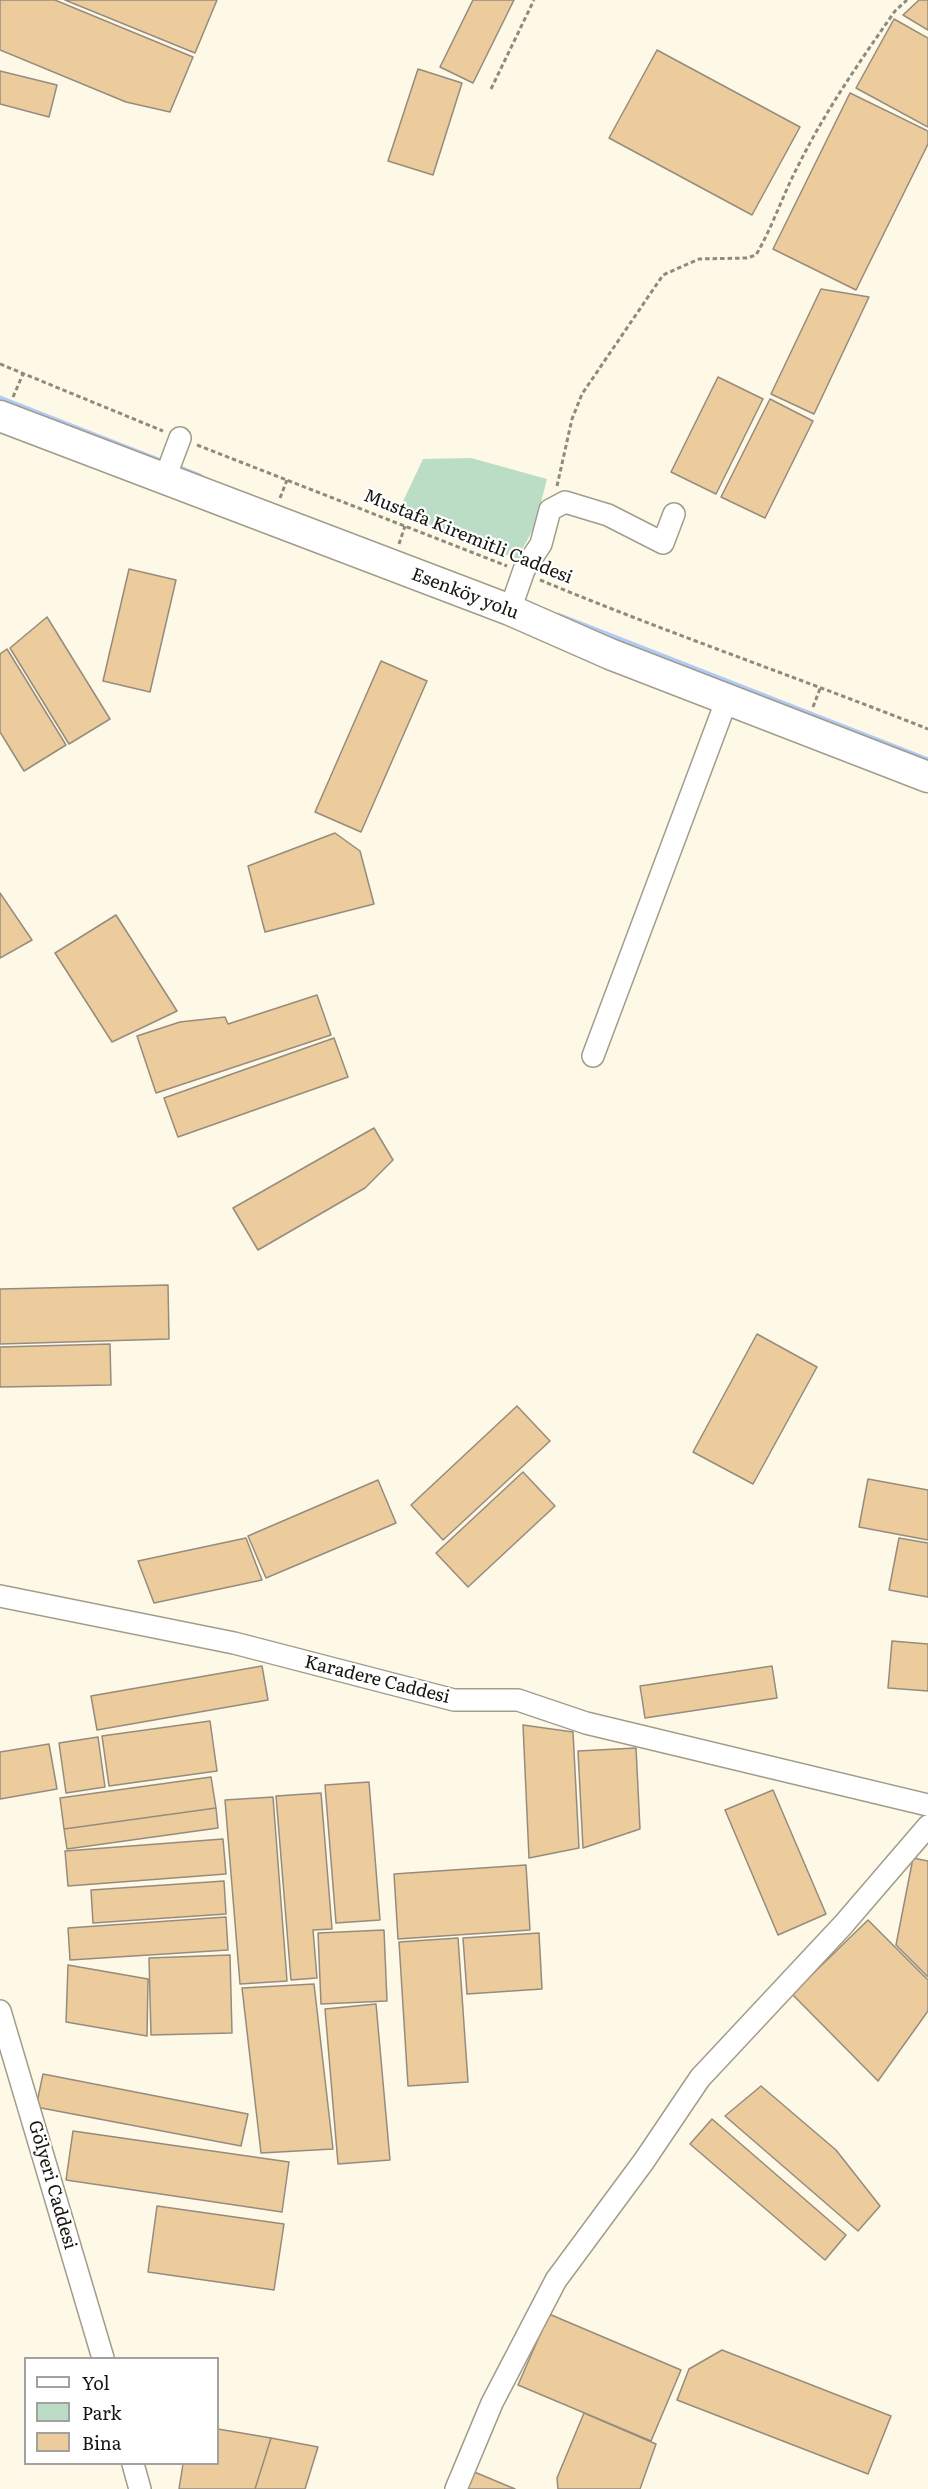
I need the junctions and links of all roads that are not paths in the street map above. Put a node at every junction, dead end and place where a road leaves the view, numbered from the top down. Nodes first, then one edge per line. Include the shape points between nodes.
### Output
1 (7, 405) edge
2 (674, 514) dead end
3 (515, 595) junction
4 (727, 699) junction
5 (928, 777) edge
6 (593, 1056) dead end
7 (0, 1596) edge
8 (928, 1805) edge
9 (928, 1826) edge
10 (0, 2011) edge
11 (103, 2357) edge
12 (134, 2465) edge
13 (140, 2489) edge
14 (456, 2489) edge

1 - 3 street, Esenköy yolu via 171,461
2 - 3 street via 663,543 608,515 565,502 550,510 541,544
3 - 4 street, Esenköy yolu via 610,654
4 - 5 street, Esenköy yolu
4 - 6 street
7 - 8 street, Karadere Caddesi via 234,1643 454,1700 518,1700 586,1723
9 - 14 street via 843,1925 700,2078 556,2280 492,2403
10 - 11 street, Gölyeri Caddesi
12 - 13 street

